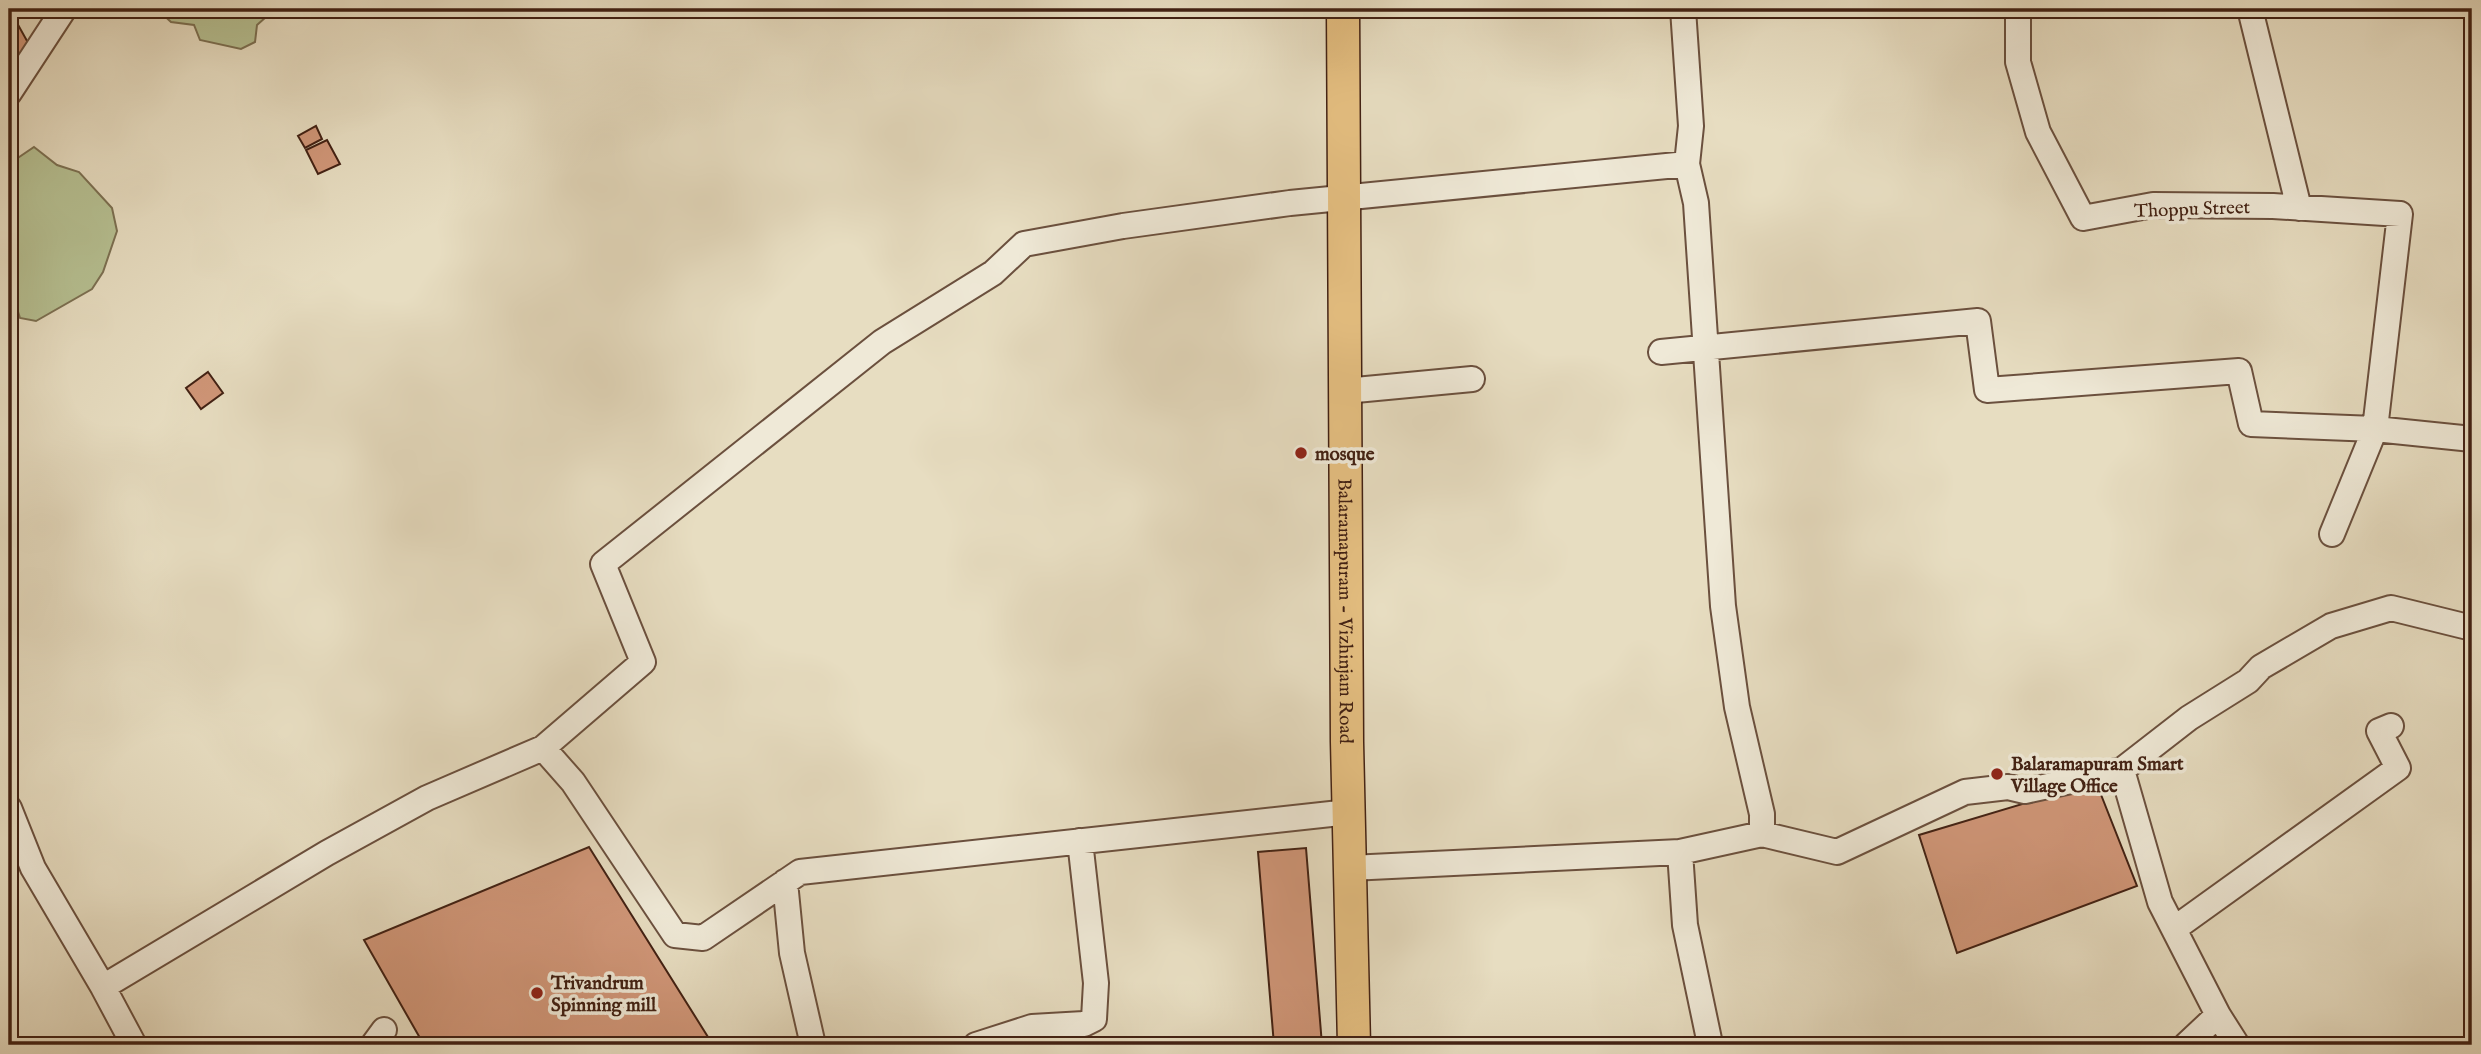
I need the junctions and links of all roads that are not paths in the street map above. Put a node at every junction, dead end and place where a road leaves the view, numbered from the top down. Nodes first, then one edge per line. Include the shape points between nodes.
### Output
1 (64, 9) edge
2 (1343, 9) edge
3 (1683, 9) edge
4 (2018, 9) edge
5 (2250, 9) edge
6 (9, 93) edge
7 (1687, 164) junction
8 (1344, 197) junction
9 (2299, 208) junction
10 (1706, 347) junction
11 (1661, 352) dead end
12 (1472, 379) dead end
13 (1345, 391) junction
14 (2375, 429) junction
15 (2472, 439) edge
16 (2332, 534) dead end
17 (2472, 628) edge
18 (2391, 726) dead end
19 (543, 748) junction
20 (2122, 770) junction
21 (9, 808) edge
22 (1349, 812) junction
23 (1762, 834) junction
24 (1080, 841) junction
25 (1680, 852) junction
26 (1350, 868) junction
27 (785, 882) junction
28 (2174, 929) junction
29 (103, 987) junction
30 (2218, 1015) junction
31 (1710, 1044) edge
32 (134, 1045) edge
33 (813, 1045) edge
34 (976, 1045) edge
35 (1354, 1045) edge
36 (2186, 1045) edge
37 (2237, 1045) edge

1 - 6 street
2 - 8 main road, Balaramapuram - Vizhinjam Road
3 - 7 street via 1692,126
4 - 9 street, Thoppu Street via 2018,62 2038,132 2083,218 2153,205
5 - 9 street
7 - 8 street
7 - 10 street via 1696,203
8 - 13 main road, Balaramapuram - Vizhinjam Road
8 - 19 street via 1024,244 993,273 882,342 603,564 643,662
9 - 14 street via 2400,214
10 - 11 street
10 - 14 street via 1978,321 1987,390 2239,370 2250,424
10 - 23 street via 1723,606
12 - 13 street
13 - 22 main road, Balaramapuram - Vizhinjam Road
14 - 15 street
14 - 16 street
17 - 20 street via 2391,608 2331,626 2261,667 2248,681 2189,718
18 - 28 street via 2379,731 2398,768
19 - 27 street via 573,782 675,935 703,938
19 - 29 street via 416,804
20 - 23 street via 2025,791 2008,787 1965,792 1837,852
20 - 28 street via 2160,902
21 - 29 street via 33,868
22 - 24 street
22 - 26 main road, Balaramapuram - Vizhinjam Road
23 - 25 street
24 - 27 street via 800,872
24 - 34 street via 1096,983 1094,1019 1084,1024 1032,1027
25 - 26 street
25 - 31 street via 1685,925
26 - 35 main road, Balaramapuram - Vizhinjam Road
27 - 33 street via 792,953
28 - 30 street
29 - 32 street
30 - 36 street
30 - 37 street

